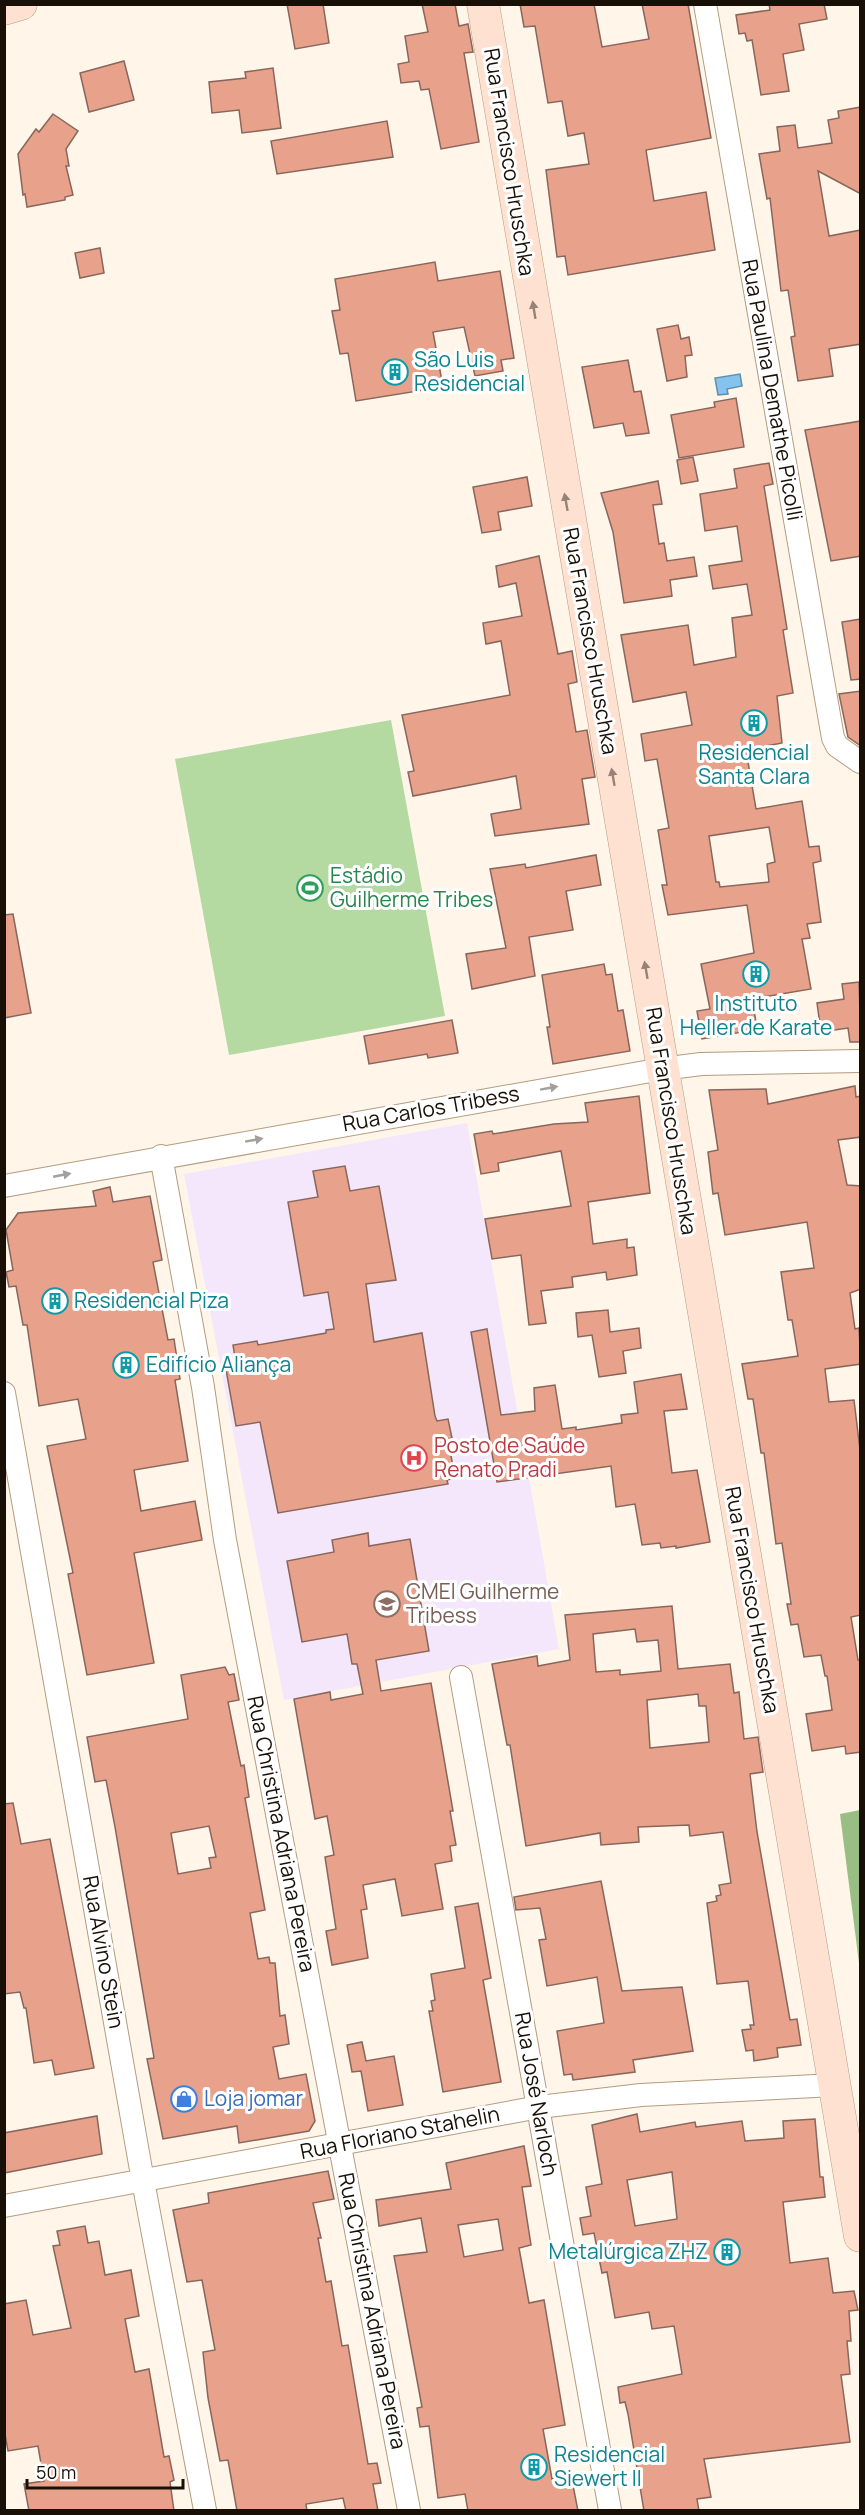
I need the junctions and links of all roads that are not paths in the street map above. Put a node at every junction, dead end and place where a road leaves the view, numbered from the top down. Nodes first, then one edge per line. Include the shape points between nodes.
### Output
1 (21, 4) edge
2 (483, 4) edge
3 (705, 4) edge
4 (4, 9) edge
5 (861, 762) edge
6 (861, 1061) edge
7 (662, 1069) junction
8 (161, 1156) junction
9 (4, 1186) edge
10 (4, 1393) edge
11 (461, 1677) dead end
12 (834, 2085) junction
13 (539, 2107) junction
14 (341, 2144) junction
15 (143, 2181) junction
16 (4, 2206) edge
17 (861, 2236) edge
18 (206, 2511) edge
19 (409, 2511) edge
20 (610, 2511) edge

1 - 4 main road
7 -> 2 main road, Rua Francisco Hruschka
3 - 5 street, Rua Paulina Demathe Picolli via 833,738 837,746
6 - 7 street, Rua Carlos Tribess via 701,1064
8 -> 7 street, Rua Carlos Tribess
7 - 12 main road, Rua Francisco Hruschka
9 -> 8 street, Rua Carlos Tribess
8 - 14 street, Rua Christina Adriana Pereira via 203,1387 225,1540
10 - 15 street, Rua Alvino Stein
11 - 13 street, Rua José Narloch
12 - 13 street, Rua Floriano Stahelin via 640,2096
12 - 17 main road, Rua Francisco Hruschka
13 - 14 street, Rua Floriano Stahelin
13 - 20 street, Rua José Narloch
14 - 15 street, Rua Floriano Stahelin
14 - 19 street, Rua Christina Adriana Pereira
15 - 16 street, Rua Floriano Stahelin
15 - 18 street, Rua Alvino Stein

